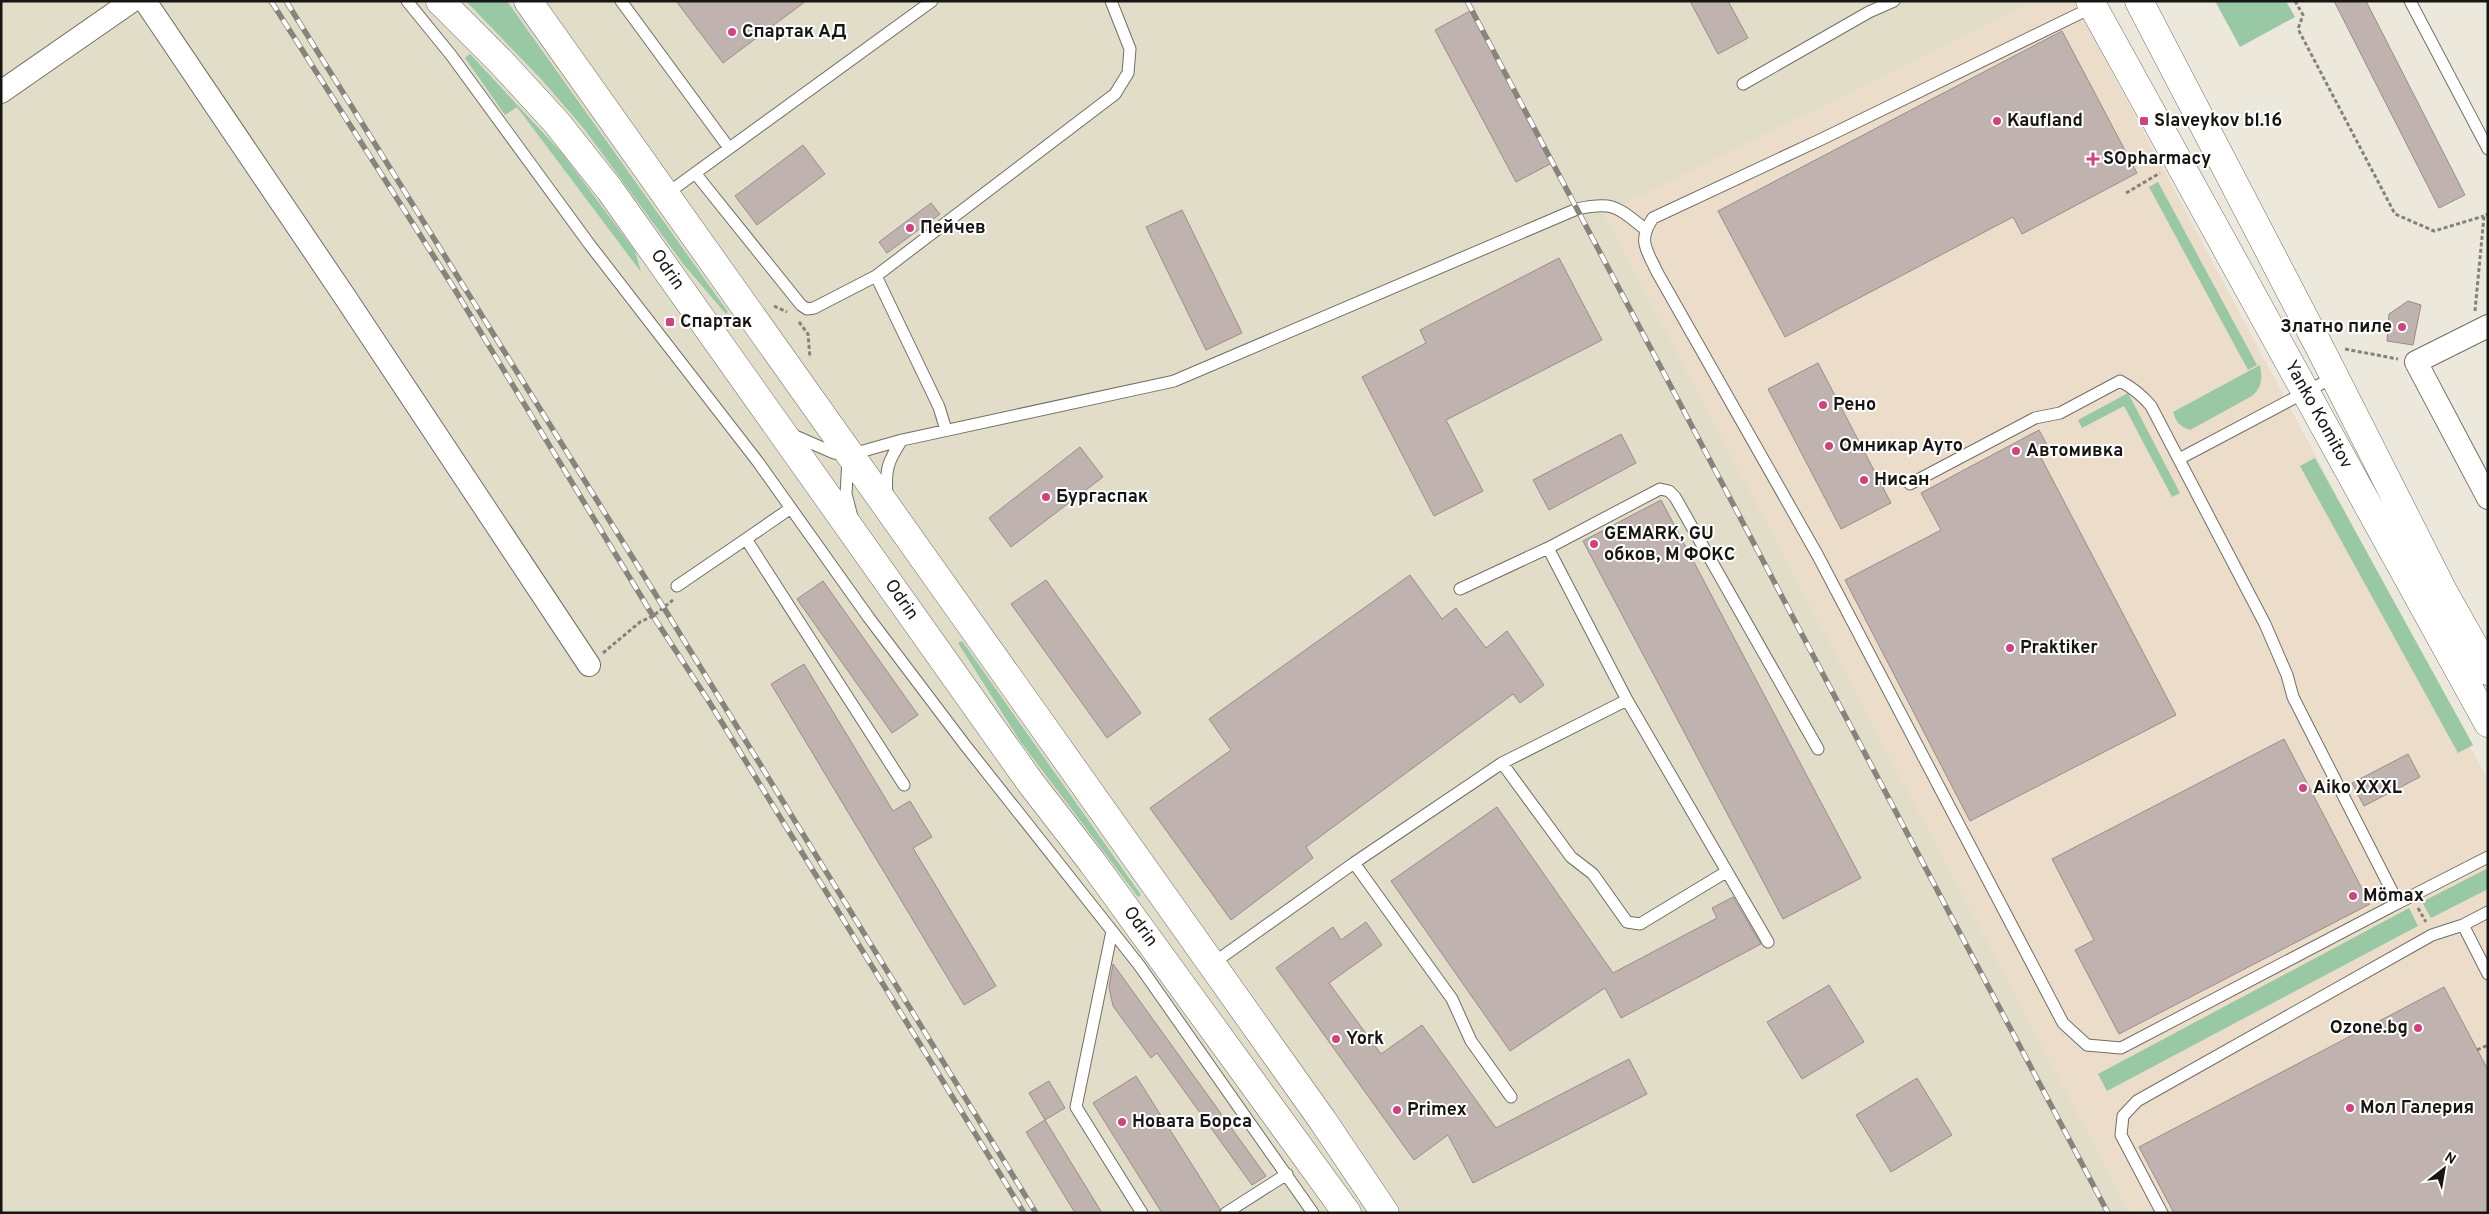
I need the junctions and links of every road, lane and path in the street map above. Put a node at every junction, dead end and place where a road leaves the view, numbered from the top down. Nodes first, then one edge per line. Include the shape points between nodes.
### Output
1 (132, 1) edge
2 (145, 1) edge
3 (407, 1) edge
4 (440, 1) edge
5 (528, 1) edge
6 (621, 1) edge
7 (932, 1) edge
8 (1111, 1) edge
9 (1894, 1) edge
10 (2139, 1) edge
11 (2295, 1) edge
12 (2410, 1) edge
13 (2092, 4) edge
14 (1743, 84) dead end
15 (1, 92) edge
16 (728, 148) junction
17 (2488, 149) edge
18 (2168, 169) dead end
19 (694, 173) junction
20 (2126, 193) dead end
21 (665, 195) junction
22 (2488, 214) edge
23 (2484, 216) junction
24 (1645, 229) junction
25 (876, 276) junction
26 (2480, 330) edge
27 (2340, 348) dead end
28 (2416, 362) junction
29 (2335, 377) junction
30 (2306, 392) junction
31 (779, 428) junction
32 (946, 430) junction
33 (902, 440) junction
34 (849, 455) junction
35 (2179, 459) junction
36 (1910, 484) dead end
37 (2488, 498) edge
38 (887, 507) junction
39 (792, 508) junction
40 (857, 538) junction
41 (746, 539) junction
42 (1548, 548) junction
43 (677, 586) joint
44 (1460, 589) dead end
45 (589, 665) joint
46 (2488, 670) edge
47 (1627, 700) junction
48 (2488, 723) edge
49 (1818, 749) dead end
50 (1502, 763) junction
51 (904, 785) dead end
52 (2488, 857) edge
53 (1092, 862) junction
54 (1354, 862) junction
55 (1726, 872) junction
56 (2412, 896) junction
57 (2398, 903) junction
58 (2488, 912) edge
59 (2463, 925) junction
60 (1112, 932) junction
61 (2432, 935) junction
62 (1768, 942) dead end
63 (1211, 965) junction
64 (2488, 974) edge
65 (2488, 1045) edge
66 (2477, 1050) dead end
67 (1511, 1098) dead end
68 (1287, 1174) junction
69 (1142, 1213) edge
70 (1226, 1213) edge
71 (1313, 1213) edge
72 (1347, 1213) edge
73 (1386, 1213) edge
74 (2162, 1213) edge

1 - 15 street
2 - 45 street
3 - 39 lane
4 - 31 main road, Odrin via 563,130 610,190
5 - 21 main road, Odrin
6 - 16 lane
7 - 16 lane
8 - 25 lane via 1130,49 1128,73 1115,94
9 - 14 lane
10 - 29 main road, Yanko Komitov
11 - 23 path via 2303,15 2298,29 2395,214 2434,231
12 - 17 lane
13 - 24 lane via 1824,138 1653,218
13 - 30 main road, Yanko Komitov
16 - 19 lane
18 - 20 path
19 - 21 lane
19 - 25 lane via 807,309
21 - 34 main road, Odrin
22 - 23 path
23 - 26 path
24 - 32 lane via 1617,207 1597,205 1577,209 1174,381
24 - 57 lane via 1644,243 1657,272 1818,556 2062,1023 2087,1045 2120,1048
25 - 32 lane via 939,407
26 - 28 street
27 - 28 path
28 - 37 street
29 - 30 lane
29 - 46 main road, Yanko Komitov via 2443,591
30 - 35 lane
30 - 48 main road, Yanko Komitov
31 - 34 lane via 819,448
31 - 40 main road, Odrin
32 - 33 lane
33 - 34 lane
33 - 38 lane via 889,460
34 - 38 main road, Odrin
34 - 40 lane via 846,494
35 - 36 lane via 2151,406 2140,393 2120,380 2060,413 2035,418
35 - 57 lane via 2265,624 2293,697
38 - 63 main road, Odrin
39 - 41 lane
39 - 60 lane via 869,618
40 - 53 main road, Odrin via 1030,782
41 - 43 lane
41 - 51 lane
42 - 44 lane
42 - 47 lane
42 - 49 lane via 1660,489 1669,491 1676,497
43 - 45 path via 676,598 640,622
47 - 50 lane
47 - 55 lane
50 - 54 lane
50 - 55 lane via 1571,857 1593,874 1627,922 1640,924
52 - 56 lane
53 - 63 main road via 1120,882 1178,957
53 - 72 main road, Odrin
54 - 63 lane
54 - 67 lane via 1452,999 1470,1041
55 - 62 lane
56 - 57 lane
56 - 61 path
58 - 59 lane
59 - 61 lane
59 - 64 lane
60 - 68 lane
60 - 69 lane via 1076,1107
61 - 74 lane via 2137,1101 2124,1116 2121,1135
63 - 73 main road, Odrin
65 - 66 path
68 - 70 lane
68 - 71 lane

